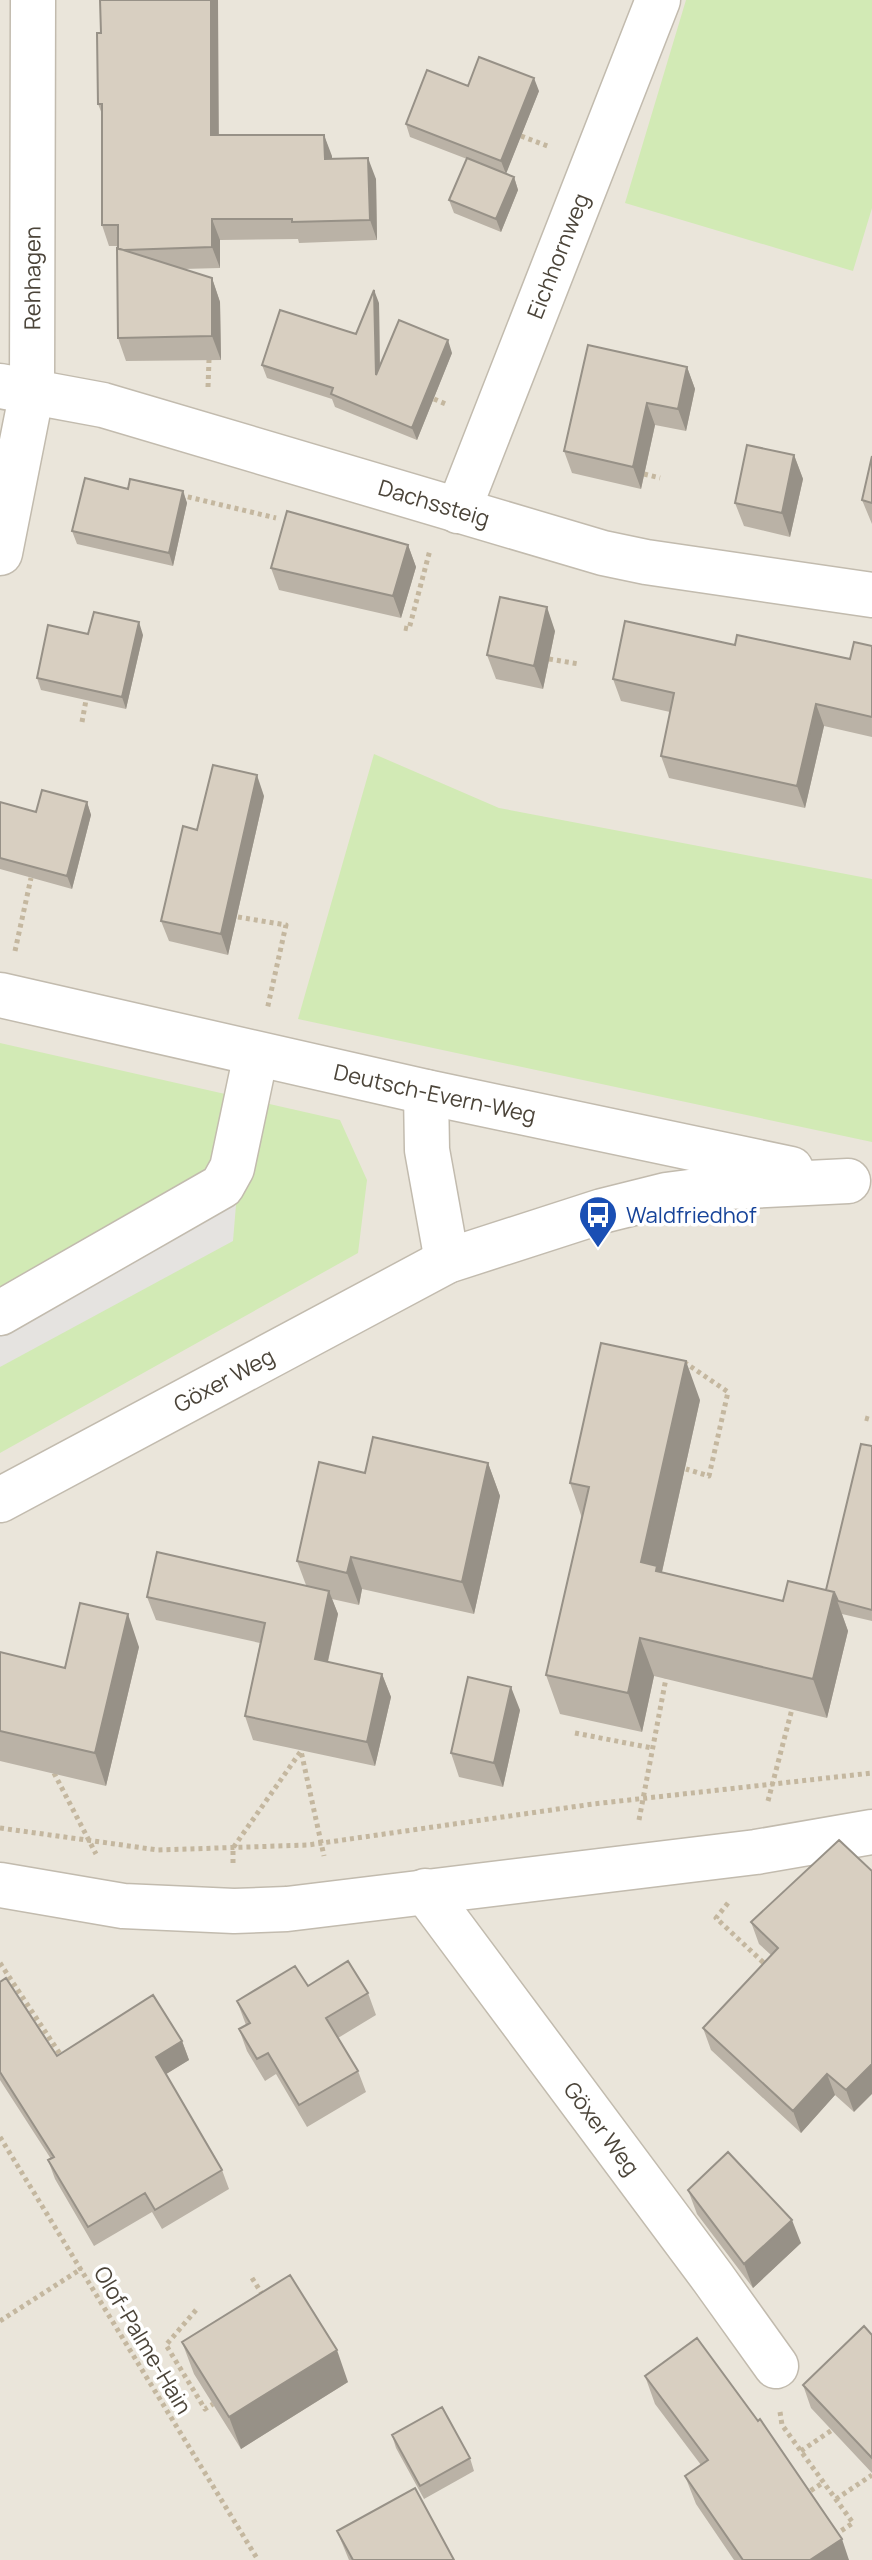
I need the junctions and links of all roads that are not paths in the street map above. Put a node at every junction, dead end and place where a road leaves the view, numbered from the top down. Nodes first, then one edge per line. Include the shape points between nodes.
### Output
1 (658, 0) edge
2 (22, 4) edge
3 (16, 389) edge
4 (450, 508) junction
5 (0, 553) edge
6 (872, 595) edge
7 (3, 996) edge
8 (256, 1054) junction
9 (426, 1092) junction
10 (860, 1183) edge
11 (447, 1261) junction
12 (0, 1313) edge
13 (0, 1500) edge
14 (872, 1832) edge
15 (0, 1885) edge
16 (425, 1891) junction
17 (776, 2366) road end

1 - 4 street, Eichhornweg
2 - 3 street, Rehhagen
3 - 4 street, Dachssteig via 103,405
3 - 5 street, Rehhagen
4 - 6 street, Dachssteig via 603,553
7 - 8 street, Deutsch-Evern-Weg
8 - 9 street, Deutsch-Evern-Weg
8 - 12 street via 232,1168 222,1186
9 - 10 street, Deutsch-Evern-Weg
9 - 11 street via 427,1150
10 - 11 street, Göxer Weg via 727,1187 666,1195
11 - 13 street, Göxer Weg
14 - 16 street via 756,1852
15 - 16 street via 123,1906 234,1911
16 - 17 street, Göxer Weg

